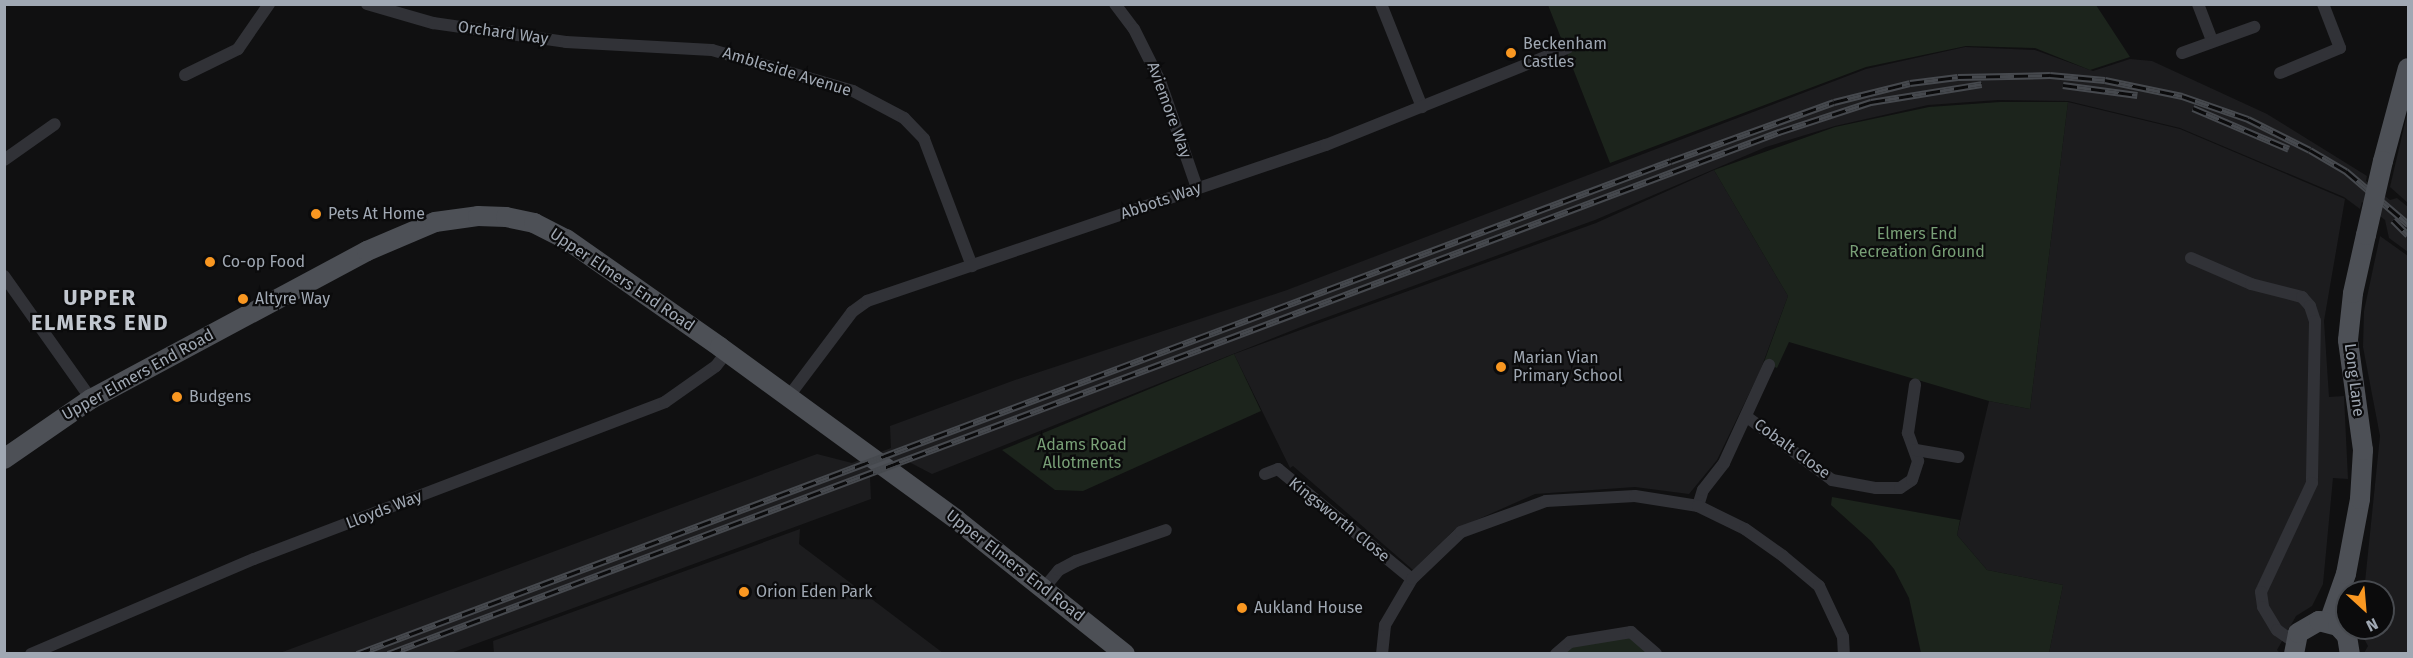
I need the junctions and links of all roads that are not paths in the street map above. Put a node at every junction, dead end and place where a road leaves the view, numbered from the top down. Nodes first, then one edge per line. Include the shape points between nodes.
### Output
1 (269, 4) edge
2 (367, 4) edge
3 (1114, 4) edge
4 (1381, 4) edge
5 (2198, 4) edge
6 (2323, 4) edge
7 (2254, 27) dead end
8 (2212, 40) junction
9 (642, 48) joint
10 (1567, 48) dead end
11 (2182, 53) dead end
12 (2409, 68) edge
13 (2280, 73) dead end
14 (184, 75) dead end
15 (1422, 107) junction
16 (55, 124) dead end
17 (4, 160) edge
18 (1197, 188) junction
19 (2191, 258) dead end
20 (972, 266) junction
21 (4, 276) edge
22 (727, 352) junction
23 (1769, 365) dead end
24 (1915, 385) dead end
25 (789, 396) junction
26 (91, 399) junction
27 (1747, 417) junction
28 (1916, 450) junction
29 (1958, 457) dead end
30 (4, 459) edge
31 (1265, 474) dead end
32 (1698, 506) junction
33 (1166, 530) dead end
34 (1412, 579) junction
35 (1045, 587) junction
36 (2329, 622) junction
37 (2294, 648) edge
38 (31, 654) edge
39 (1125, 654) edge
40 (1382, 654) edge
41 (1556, 654) edge
42 (1656, 654) edge
43 (1844, 654) edge
44 (2350, 654) edge

1 - 14 street via 238,49
2 - 9 street, Orchard Way via 449,25
3 - 18 street, Aviemore Way via 1134,29 1160,81
4 - 15 street
5 - 8 street
6 - 13 street via 2340,48
7 - 8 street
8 - 11 street
9 - 20 street, Ambleside Avenue via 712,50 740,56 841,86 904,118 931,151
10 - 15 street, Abbots Way
12 - 36 main road, Long Lane, bridge via 2353,293 2348,340 2363,450 2360,499 2346,574
15 - 18 street, Abbots Way via 1286,160
16 - 17 street
18 - 20 street, Abbots Way
19 - 37 street via 2251,284 2301,297 2310,306 2315,321 2312,483 2261,592 2263,607
20 - 25 street, Abbots Way via 859,306
21 - 26 street
22 - 25 main road, Upper Elmers End Road
22 - 26 main road, Upper Elmers End Road via 545,228 506,217 464,217 420,226 367,250
22 - 38 street, Lloyds Way via 716,366 665,402 254,559
23 - 27 street, Cobalt Close
24 - 28 street, Cobalt Close via 1908,433
25 - 35 main road, Upper Elmers End Road
26 - 30 main road, Upper Elmers End Road
27 - 28 street, Cobalt Close via 1832,480 1900,488 1912,480 1918,461
27 - 32 street, Cobalt Close via 1724,463 1703,490
28 - 29 street
31 - 34 street, Kingsworth Close via 1278,469
32 - 34 street via 1635,496 1546,501 1461,532
32 - 43 street via 1744,529 1819,586 1843,637
33 - 35 street via 1076,561 1059,570
34 - 40 street via 1385,625
35 - 39 main road, Upper Elmers End Road
36 - 37 main road via 2309,624
36 - 44 main road via 2347,636
41 - 42 street via 1570,642 1631,632

